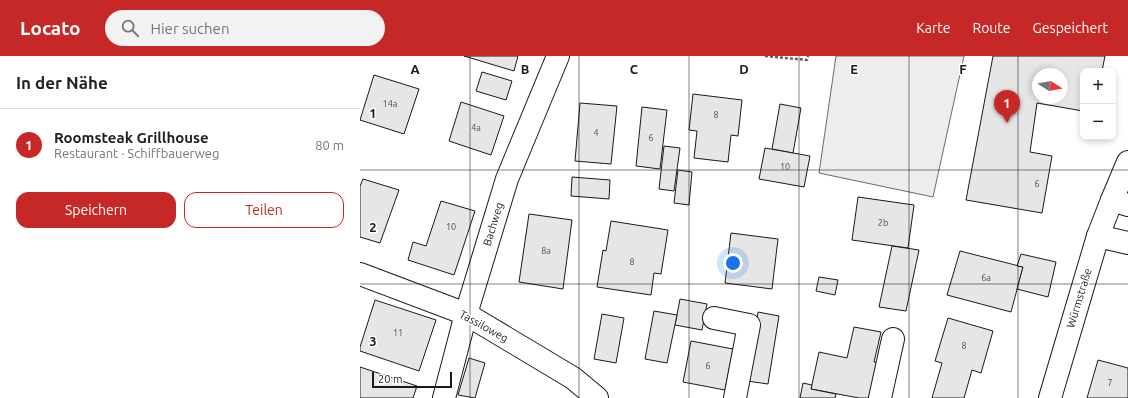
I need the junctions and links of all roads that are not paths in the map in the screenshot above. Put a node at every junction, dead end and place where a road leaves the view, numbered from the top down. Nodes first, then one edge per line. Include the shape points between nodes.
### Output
1 (558, 56) edge
2 (1128, 162) edge
3 (1120, 202) edge
4 (1098, 236) junction
5 (1128, 243) edge
6 (360, 274) edge
7 (466, 314) junction
8 (714, 318) dead end
9 (893, 339) dead end
10 (444, 398) edge
11 (597, 398) edge
12 (735, 398) edge
13 (880, 398) edge
14 (1050, 398) edge

1 - 7 main road, Bachweg via 507,179
2 - 3 main road, Würmstraße
3 - 4 main road, Würmstraße
4 - 5 main road
4 - 14 main road, Würmstraße
6 - 7 main road, Tassiloweg
7 - 10 main road, Bachweg
7 - 11 main road, Tassiloweg via 573,378
8 - 12 main road via 749,325
9 - 13 main road

